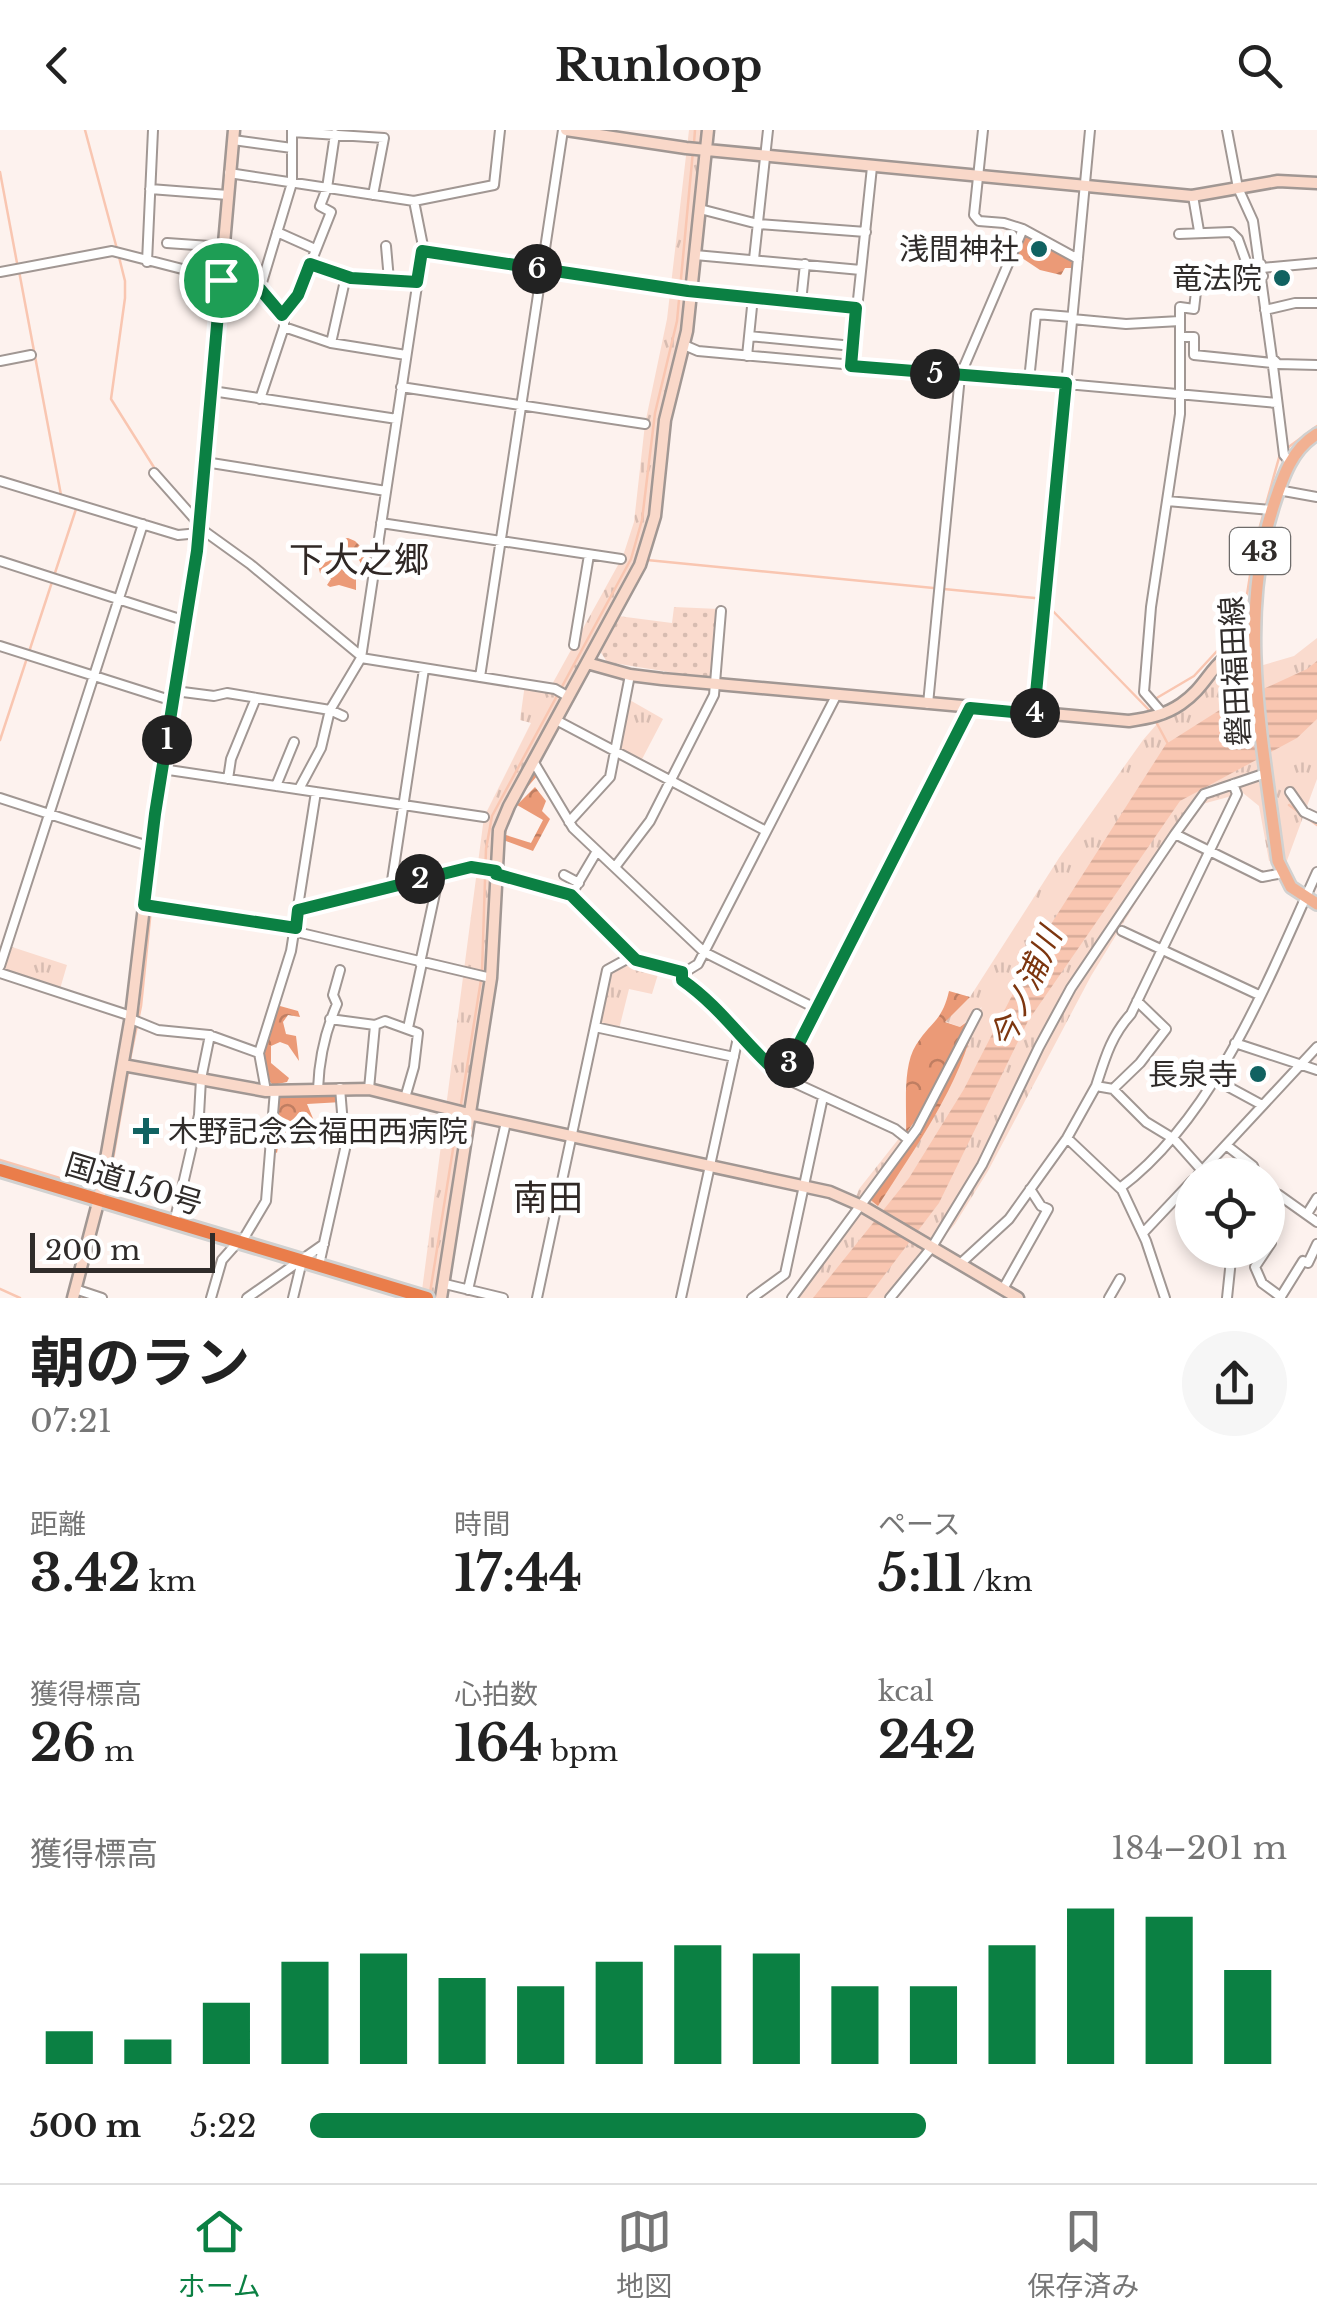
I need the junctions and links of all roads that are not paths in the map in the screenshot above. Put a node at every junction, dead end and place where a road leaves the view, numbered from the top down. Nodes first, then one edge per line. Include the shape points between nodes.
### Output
1 (153, 130) edge
2 (500, 130) edge
3 (564, 130) edge
4 (708, 130) edge
5 (768, 130) edge
6 (983, 130) edge
7 (1090, 130) edge
8 (1227, 130) edge
9 (292, 131) edge
10 (335, 134) junction
11 (385, 134) edge
12 (233, 135) edge
13 (292, 148) junction
14 (706, 150) junction
15 (765, 156) junction
16 (872, 167) junction
17 (229, 172) junction
18 (978, 176) junction
19 (292, 183) junction
20 (1317, 183) edge
21 (1086, 186) junction
22 (327, 188) junction
23 (1238, 188) junction
24 (150, 189) junction
25 (228, 195) junction
26 (373, 195) junction
27 (1193, 196) junction
28 (414, 201) junction
29 (700, 209) junction
30 (758, 224) junction
31 (1023, 228) junction
32 (1198, 231) junction
33 (277, 232) junction
34 (866, 232) junction
35 (1179, 234) dead end
36 (167, 243) dead end
37 (386, 246) dead end
38 (224, 247) junction
39 (315, 248) junction
40 (422, 251) junction
41 (696, 255) junction
42 (1078, 259) junction
43 (754, 260) junction
44 (147, 262) junction
45 (1317, 263) edge
46 (310, 264) junction
47 (805, 264) junction
48 (1262, 269) junction
49 (542, 270) junction
50 (860, 270) junction
51 (0, 272) edge
52 (346, 276) junction
53 (221, 280) junction
54 (389, 280) junction
55 (417, 282) junction
56 (260, 289) junction
57 (690, 291) junction
58 (753, 298) junction
59 (801, 302) junction
60 (1317, 303) edge
61 (856, 308) junction
62 (1265, 310) junction
63 (282, 315) junction
64 (1072, 318) junction
65 (1180, 321) junction
66 (284, 327) junction
67 (749, 336) junction
68 (1180, 337) junction
69 (332, 343) junction
70 (684, 345) junction
71 (852, 346) junction
72 (406, 354) junction
73 (32, 355) dead end
74 (747, 356) junction
75 (1272, 360) junction
76 (0, 361) edge
77 (1317, 365) edge
78 (851, 366) junction
79 (960, 376) junction
80 (1029, 380) junction
81 (1066, 383) junction
82 (402, 387) junction
83 (212, 391) junction
84 (1179, 394) junction
85 (260, 399) junction
86 (1277, 403) junction
87 (521, 405) junction
88 (396, 419) junction
89 (645, 424) dead end
90 (1317, 434) edge
91 (205, 462) junction
92 (1290, 462) junction
93 (154, 473) dead end
94 (0, 481) edge
95 (1278, 490) junction
96 (386, 491) junction
97 (1317, 497) edge
98 (1167, 501) junction
99 (1271, 510) junction
100 (381, 523) junction
101 (143, 524) junction
102 (199, 529) junction
103 (500, 542) junction
104 (588, 554) junction
105 (621, 559) dead end
106 (0, 561) edge
107 (120, 600) junction
108 (721, 611) dead end
109 (186, 621) junction
110 (574, 645) dead end
111 (1253, 645) junction
112 (0, 646) edge
113 (361, 658) junction
114 (587, 663) junction
115 (424, 669) junction
116 (630, 675) junction
117 (94, 677) junction
118 (480, 678) junction
119 (715, 684) junction
120 (174, 696) junction
121 (567, 696) junction
122 (836, 696) junction
123 (256, 698) junction
124 (928, 704) junction
125 (970, 708) junction
126 (330, 710) junction
127 (1034, 714) junction
128 (1164, 714) junction
129 (343, 716) dead end
130 (556, 720) junction
131 (294, 742) dead end
132 (615, 751) junction
133 (534, 761) junction
134 (162, 769) junction
135 (1266, 773) junction
136 (228, 779) junction
137 (671, 781) junction
138 (1234, 784) junction
139 (276, 786) junction
140 (298, 790) junction
141 (316, 792) junction
142 (1290, 792) dead end
143 (0, 798) edge
144 (403, 805) junction
145 (50, 814) junction
146 (484, 817) dead end
147 (1317, 818) edge
148 (570, 822) junction
149 (766, 831) junction
150 (1175, 834) junction
151 (150, 847) junction
152 (1208, 850) junction
153 (598, 851) junction
154 (614, 868) junction
155 (1317, 872) edge
156 (496, 873) junction
157 (1283, 873) junction
158 (440, 875) junction
159 (564, 875) dead end
160 (648, 879) dead end
161 (581, 885) junction
162 (391, 886) junction
163 (639, 890) junction
164 (665, 894) dead end
165 (571, 895) junction
166 (1311, 901) edge
167 (144, 905) junction
168 (656, 906) junction
169 (298, 910) junction
170 (296, 928) junction
171 (1122, 931) dead end
172 (1162, 949) junction
173 (704, 952) junction
174 (636, 960) junction
175 (421, 963) junction
176 (0, 966) edge
177 (340, 970) dead end
178 (682, 972) junction
179 (0, 973) edge
180 (489, 978) junction
181 (1258, 995) junction
182 (1137, 1001) junction
183 (817, 1009) junction
184 (977, 1014) dead end
185 (131, 1017) junction
186 (330, 1020) junction
187 (375, 1025) junction
188 (595, 1027) junction
189 (408, 1028) junction
190 (739, 1033) junction
191 (210, 1036) junction
192 (1235, 1043) junction
193 (1317, 1046) edge
194 (259, 1053) junction
195 (734, 1057) junction
196 (1303, 1063) junction
197 (123, 1064) junction
198 (1317, 1070) edge
199 (782, 1077) junction
200 (202, 1079) junction
201 (1214, 1079) junction
202 (1096, 1086) junction
203 (340, 1088) junction
204 (318, 1089) junction
205 (369, 1089) junction
206 (1113, 1089) junction
207 (270, 1090) junction
208 (823, 1097) junction
209 (405, 1098) junction
210 (1262, 1105) junction
211 (470, 1114) junction
212 (506, 1122) junction
213 (572, 1136) junction
214 (1067, 1138) junction
215 (1174, 1139) junction
216 (909, 1140) junction
217 (1226, 1145) junction
218 (1189, 1158) edge
219 (1215, 1158) edge
220 (1243, 1158) edge
221 (710, 1166) junction
222 (0, 1170) edge
223 (803, 1186) junction
224 (1120, 1188) junction
225 (1030, 1189) junction
226 (1175, 1198) edge
227 (1317, 1198) edge
228 (1285, 1199) edge
229 (98, 1200) junction
230 (862, 1206) junction
231 (1307, 1214) junction
232 (1317, 1222) edge
233 (174, 1223) junction
234 (1143, 1233) junction
235 (239, 1242) junction
236 (324, 1244) junction
237 (1317, 1244) edge
238 (931, 1246) junction
239 (302, 1261) junction
240 (960, 1264) junction
241 (319, 1266) junction
242 (1230, 1268) edge
243 (1255, 1268) edge
244 (810, 1275) junction
245 (1120, 1279) dead end
246 (444, 1284) junction
247 (793, 1284) dead end
248 (468, 1290) junction
249 (1003, 1290) junction
250 (74, 1294) edge
251 (1280, 1297) edge
252 (102, 1298) edge
253 (211, 1298) edge
254 (247, 1298) edge
255 (293, 1298) edge
256 (426, 1298) edge
257 (441, 1298) edge
258 (503, 1298) edge
259 (537, 1298) edge
260 (681, 1298) edge
261 (752, 1298) edge
262 (792, 1298) edge
263 (890, 1298) edge
264 (1018, 1298) edge
265 (1109, 1298) edge
266 (1165, 1298) edge
267 (1227, 1298) edge

1 - 24 street
2 - 28 street via 494,185
3 - 14 street
3 - 49 street
4 - 14 street
5 - 15 street
6 - 18 street
7 - 21 street
8 - 23 street
9 - 10 street
9 - 13 street
10 - 11 street
10 - 22 street
11 - 26 street
12 - 13 street
12 - 17 street
13 - 19 street
14 - 15 street
14 - 29 street
15 - 16 street
15 - 30 street
16 - 18 street
16 - 34 street
17 - 19 street
17 - 25 street
18 - 21 street
18 - 31 street via 979,221
19 - 22 street
19 - 33 street
20 - 23 street
21 - 27 street
21 - 42 street
22 - 26 street
22 - 39 street via 320,206 330,212
23 - 27 street
23 - 48 street via 1254,221
24 - 25 street
24 - 44 street
25 - 38 street
26 - 28 street
27 - 32 street
28 - 40 street
29 - 30 street
29 - 41 street
30 - 34 street
30 - 43 street
31 - 42 street
31 - 79 street
32 - 35 street
32 - 48 street via 1231,232 1248,267
33 - 39 street
33 - 56 street
34 - 50 street
36 - 38 street
37 - 54 street
38 - 53 street
39 - 46 street
40 - 49 street
40 - 55 street
41 - 43 street
41 - 57 street
42 - 64 street
43 - 47 street
44 - 51 street via 112,251
44 - 53 street
45 - 48 street
46 - 52 street
46 - 63 street
47 - 50 street
47 - 59 street
48 - 62 street
48 - 65 street via 1234,285 1197,283 1194,309 1180,307
49 - 57 street
49 - 87 street
50 - 61 street
52 - 54 street
52 - 69 street
53 - 56 street
53 - 83 street
54 - 55 street
55 - 72 street
56 - 63 street
57 - 58 street
57 - 70 street
58 - 59 street
58 - 67 street
59 - 61 street
60 - 62 street
61 - 71 street
62 - 75 street
63 - 66 street
64 - 65 street
64 - 80 street via 1036,314
64 - 81 street
65 - 68 street
66 - 69 street
66 - 85 street
67 - 71 street
67 - 74 street
68 - 75 street via 1194,337 1194,355
68 - 84 street
69 - 72 street
70 - 74 street
70 - 114 street via 665,420 646,551
71 - 78 street
72 - 82 street
73 - 76 street
74 - 78 street
75 - 77 street
75 - 86 street
78 - 79 street
79 - 80 street
79 - 124 street
80 - 81 street
81 - 84 street
81 - 127 street
82 - 87 street
82 - 88 street
83 - 85 street
83 - 91 street
84 - 86 street
84 - 98 street
85 - 88 street
86 - 92 street
87 - 89 street
87 - 103 street
88 - 96 street
90 - 92 main road, 磐田福田線 / 43
91 - 96 street
91 - 102 street
92 - 95 main road, 磐田福田線 / 43
93 - 102 street
94 - 101 street
95 - 97 street
95 - 99 main road, 磐田福田線 / 43
96 - 100 street
98 - 99 street
98 - 128 street via 1144,692
99 - 111 main road, 磐田福田線 / 43 via 1258,561
100 - 103 street
100 - 113 street
101 - 102 street via 178,535
101 - 107 street
102 - 109 street
102 - 113 street
103 - 104 street
103 - 118 street
104 - 105 street
104 - 110 street
106 - 107 street
107 - 109 street
107 - 117 street
108 - 119 street
109 - 120 street
111 - 128 street via 1220,660 1184,702
111 - 135 main road, 磐田福田線 / 43
112 - 117 street
113 - 115 street
113 - 126 street
114 - 116 street
114 - 121 street
115 - 118 street
115 - 144 street
116 - 119 street
116 - 132 street
117 - 120 street
117 - 145 street
118 - 121 street
119 - 122 street
119 - 137 street
120 - 123 street
120 - 134 street
121 - 130 street
122 - 124 street
122 - 149 street
123 - 126 street
123 - 136 street
124 - 125 street
125 - 127 street
125 - 183 street
126 - 129 street
126 - 140 street
127 - 128 street via 1129,721
130 - 132 street
130 - 133 street
131 - 139 street
132 - 137 street
132 - 148 street via 605,786
133 - 148 street
133 - 156 street via 499,830
134 - 136 street
134 - 151 street
135 - 138 street
135 - 157 main road, 磐田福田線 / 43
136 - 139 street
137 - 149 street
137 - 154 street
138 - 150 street via 1204,794
138 - 152 street via 1237,794
139 - 140 street
140 - 141 street
141 - 144 street
141 - 169 street
142 - 147 street
143 - 145 street
144 - 146 street
144 - 162 street
145 - 151 street
145 - 176 street
148 - 153 street
149 - 173 street
150 - 152 street
150 - 238 street via 1071,988 982,1165
151 - 167 street
152 - 157 street via 1262,877
152 - 172 street
153 - 154 street
153 - 161 street
154 - 163 street
155 - 166 street
156 - 158 street via 481,867
156 - 165 street
156 - 180 street
157 - 166 main road, 磐田福田線 / 43
158 - 162 street
158 - 175 street
159 - 161 street
160 - 163 street
161 - 165 street
162 - 169 street
163 - 168 street
164 - 168 street
165 - 174 street
166 - 181 street
167 - 170 street
167 - 185 street
168 - 173 street
169 - 170 street
170 - 175 street
170 - 194 street
171 - 172 street
172 - 181 street
172 - 182 street
173 - 178 street
173 - 183 street
174 - 178 street
174 - 188 street via 607,970
175 - 180 street
175 - 189 street
177 - 186 street
178 - 190 street via 682,980
179 - 185 street
180 - 211 street
181 - 192 street
182 - 202 street via 1116,1031
182 - 206 street via 1166,1029
183 - 199 street
184 - 216 street
185 - 191 street via 158,1030
185 - 197 street
186 - 187 street
186 - 204 street
187 - 189 street
187 - 205 street
188 - 195 street
188 - 213 street
189 - 209 street via 418,1032
190 - 195 street
190 - 199 street
191 - 194 street
191 - 200 street
192 - 196 street
192 - 201 street
193 - 196 street
194 - 207 street
195 - 221 street
196 - 198 street
196 - 210 street
197 - 200 street
197 - 229 street
199 - 208 street
200 - 207 street
200 - 233 street
201 - 210 street
201 - 215 street
202 - 206 street
202 - 214 street
203 - 204 street
203 - 205 street
203 - 236 street via 345,1149
204 - 207 street
205 - 209 street
206 - 215 street
207 - 235 street via 266,1201
208 - 216 street
208 - 223 street
209 - 211 street
210 - 217 street
211 - 212 street
211 - 246 street
212 - 213 street
212 - 248 street
213 - 221 street
213 - 259 street
214 - 224 street
214 - 225 street
215 - 218 street
215 - 224 street
216 - 230 street
217 - 219 street
217 - 220 street
221 - 223 street
221 - 260 street
222 - 229 highway, 国道150号
223 - 230 street
223 - 261 street via 784,1274
224 - 234 street
225 - 240 street
225 - 249 street via 1048,1209
226 - 234 street
227 - 231 street
228 - 231 street
229 - 233 highway, 国道150号
229 - 250 street
230 - 238 street
230 - 244 street
231 - 232 street
233 - 235 highway, 国道150号
234 - 266 street
235 - 239 highway, 国道150号
235 - 253 street via 222,1260
236 - 239 street
236 - 241 street
237 - 251 street
238 - 240 street
238 - 263 street
239 - 241 highway, 国道150号
239 - 254 street
239 - 255 street
240 - 249 street
241 - 256 highway, 国道150号
242 - 267 street
243 - 251 street
244 - 247 street
244 - 262 street
245 - 265 street
246 - 248 street
246 - 257 street
248 - 258 street
249 - 264 street
250 - 252 street

